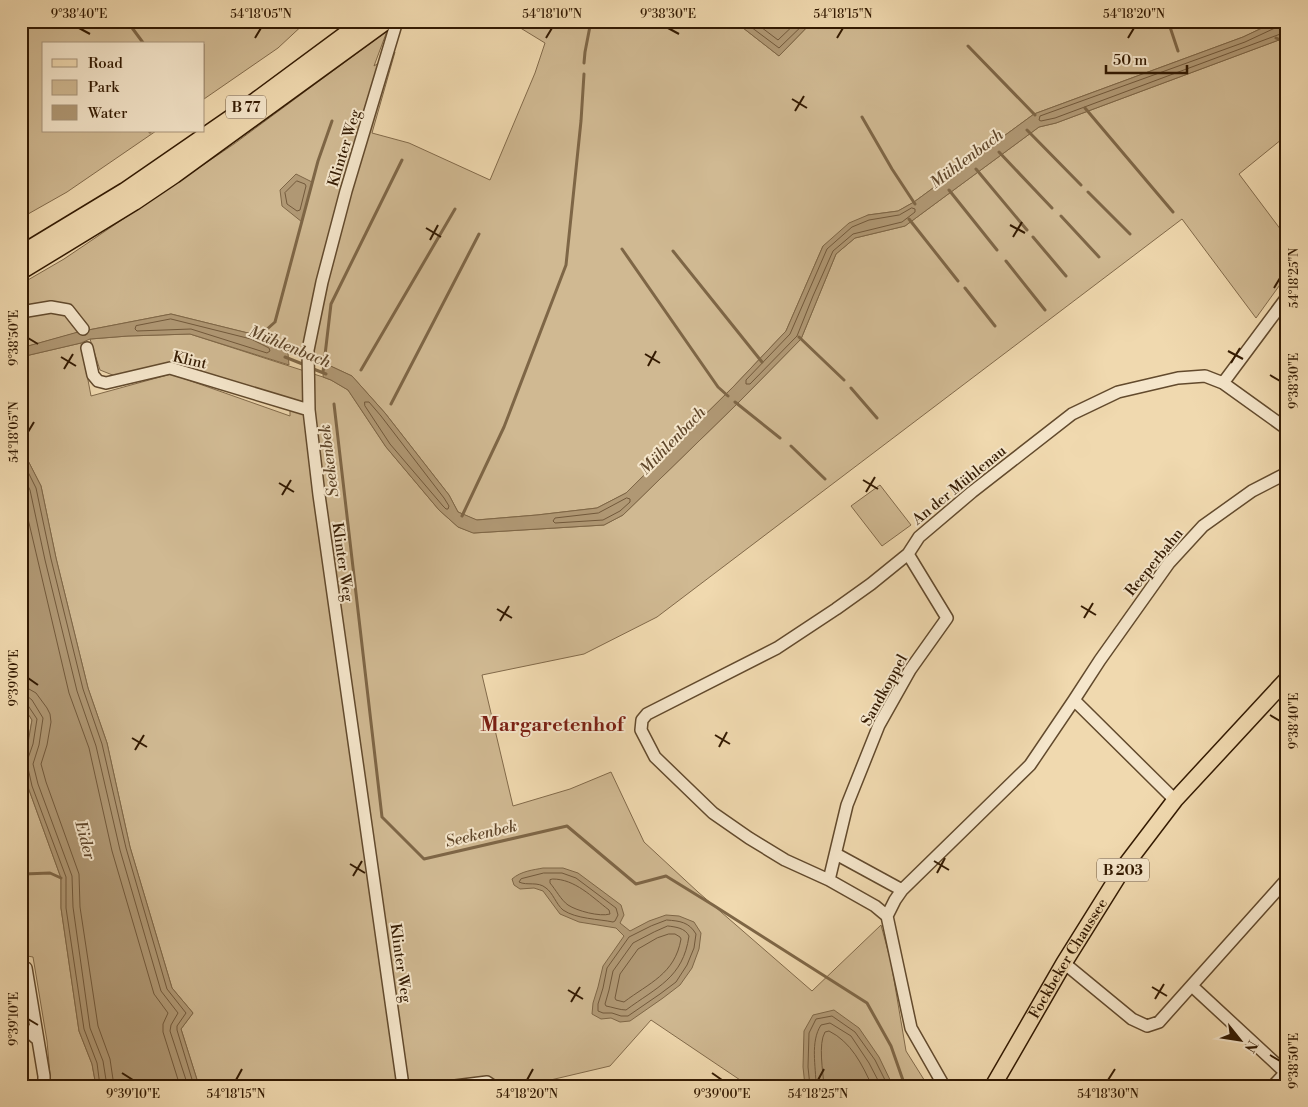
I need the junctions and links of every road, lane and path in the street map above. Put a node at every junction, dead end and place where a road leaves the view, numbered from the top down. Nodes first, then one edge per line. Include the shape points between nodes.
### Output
1 (364, 21) edge
2 (397, 21) edge
3 (383, 23) edge
4 (21, 254) edge
5 (21, 271) edge
6 (1287, 297) edge
7 (21, 312) edge
8 (83, 329) dead end
9 (87, 348) dead end
10 (1223, 382) junction
11 (308, 410) junction
12 (1287, 429) edge
13 (1287, 473) edge
14 (908, 554) junction
15 (1287, 679) edge
16 (1074, 700) junction
17 (1175, 800) junction
18 (836, 854) junction
19 (829, 880) junction
20 (1287, 880) edge
21 (902, 890) junction
22 (887, 916) junction
23 (1064, 964) junction
24 (21, 968) edge
25 (1192, 986) junction
26 (21, 1025) edge
27 (38, 1040) junction
28 (1286, 1072) edge
29 (44, 1086) edge
30 (403, 1086) edge
31 (454, 1086) edge
32 (493, 1086) edge
33 (944, 1086) edge
34 (993, 1086) edge
35 (1273, 1086) edge

1 - 4 highway, B 77 via 125,191
2 - 11 street, Klinter Weg via 322,282 308,350
3 - 5 highway, B 77 via 174,176
6 - 10 street
7 - 8 street via 50,307 68,310
9 - 11 street, Klint via 98,381 106,383 170,368
10 - 12 street, An der Mühlenau
10 - 14 street, An der Mühlenau via 1205,376 1178,378 1118,392 1072,414 919,536
11 - 30 street, Klinter Weg
13 - 16 street, Reeperbahn via 1252,490 1203,526 1169,563
14 - 18 street, Sandkoppel via 947,618 910,670 879,725 847,805
14 - 19 street, An der Mühlenau via 857,594 777,648 647,714 642,720 641,730 655,757 714,813 778,856
15 - 17 main road, Fockbeker Chaussee / B 203
16 - 17 street
16 - 21 street, Reeperbahn via 1030,765
17 - 23 main road, Fockbeker Chaussee / B 203 via 1124,867
18 - 19 street, Sandkoppel
18 - 21 street
19 - 22 street
20 - 25 street
21 - 22 street, Reeperbahn
22 - 33 street via 911,1028
23 - 25 street via 1132,1019 1147,1026 1159,1022
23 - 34 main road, Fockbeker Chaussee / B 203
24 - 27 street via 26,968
25 - 28 street
26 - 27 street
27 - 29 street
28 - 35 street
31 - 32 street via 487,1082

